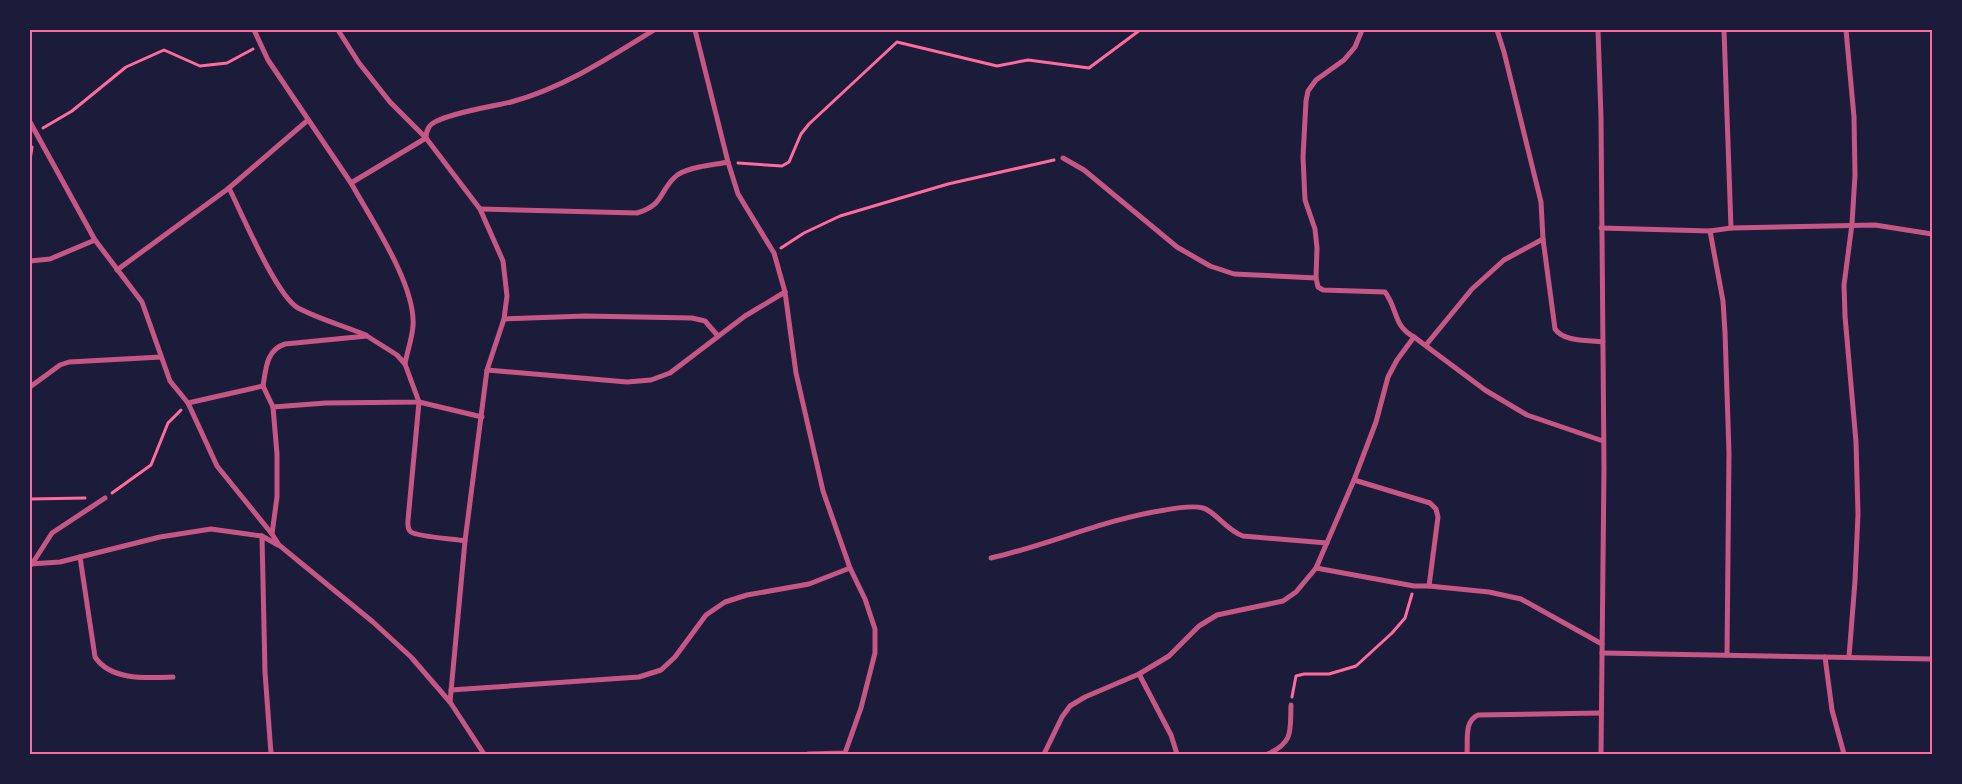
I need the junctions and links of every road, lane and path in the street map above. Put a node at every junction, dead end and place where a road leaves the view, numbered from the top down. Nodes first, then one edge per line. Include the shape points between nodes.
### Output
1 (254, 30) edge
2 (338, 30) edge
3 (654, 30) edge
4 (695, 30) edge
5 (1140, 30) edge
6 (1362, 30) edge
7 (1496, 30) edge
8 (1598, 30) edge
9 (1724, 30) edge
10 (1846, 30) edge
11 (260, 45) junction
12 (308, 120) junction
13 (30, 122) edge
14 (35, 133) junction
15 (426, 138) junction
16 (1063, 158) joint
17 (728, 162) junction
18 (351, 183) junction
19 (230, 188) junction
20 (480, 209) junction
21 (1852, 224) junction
22 (1601, 228) junction
23 (1731, 228) junction
24 (1710, 231) junction
25 (1932, 234) edge
26 (1543, 239) junction
27 (96, 240) junction
28 (774, 253) junction
29 (30, 261) edge
30 (117, 270) junction
31 (1316, 278) junction
32 (785, 292) junction
33 (504, 319) junction
34 (367, 336) junction
35 (718, 336) junction
36 (1414, 337) junction
37 (1603, 342) junction
38 (1426, 346) junction
39 (161, 357) junction
40 (405, 364) junction
41 (487, 370) junction
42 (264, 386) junction
43 (30, 387) edge
44 (419, 402) junction
45 (188, 403) junction
46 (273, 407) junction
47 (482, 417) junction
48 (1604, 441) junction
49 (1354, 480) junction
50 (105, 498) junction
51 (30, 499) edge
52 (272, 534) junction
53 (262, 536) junction
54 (465, 541) junction
55 (1327, 543) junction
56 (278, 546) junction
57 (80, 557) junction
58 (991, 558) dead end
59 (31, 564) edge
60 (850, 568) junction
61 (1316, 568) junction
62 (1414, 586) junction
63 (1429, 586) junction
64 (1602, 644) junction
65 (1602, 653) junction
66 (1727, 655) junction
67 (1825, 657) junction
68 (1849, 657) junction
69 (1932, 659) edge
70 (1139, 674) junction
71 (173, 676) dead end
72 (451, 690) junction
73 (450, 702) junction
74 (1291, 705) joint
75 (1601, 714) junction
76 (845, 753) edge
77 (271, 754) edge
78 (484, 754) edge
79 (808, 754) edge
80 (1044, 754) edge
81 (1177, 754) edge
82 (1268, 754) edge
83 (1467, 754) edge
84 (1602, 754) edge
85 (1844, 754) edge

1 - 11 street
2 - 15 street via 390,102
3 - 15 street via 594,68 542,91 513,102 440,118 429,127
4 - 17 street
5 - 17 path via 1089,68 1028,60 997,66 897,42 809,124 789,162 782,166
6 - 31 street via 1355,47 1344,60 1316,80 1306,101 1305,200 1316,238
7 - 26 street via 1541,202
8 - 22 street
9 - 23 street
10 - 21 street via 1854,117
11 - 12 street
11 - 14 path via 227,63 200,66 164,50 126,67 72,111
12 - 18 street
12 - 19 street
13 - 14 street
14 - 27 street
15 - 18 street
15 - 20 street
16 - 28 path via 948,184 840,216 804,233
16 - 31 street via 1084,170 1177,247 1210,266 1234,274
17 - 20 street via 684,171 675,177 651,208 637,213
17 - 28 street via 738,194
18 - 40 street via 408,291 413,326
19 - 30 street
19 - 34 street via 286,298 298,307
20 - 33 street via 503,261 507,296
21 - 23 street
21 - 25 street via 1875,224
21 - 68 street via 1844,285 1858,514
22 - 24 street
22 - 37 street
23 - 24 street
24 - 66 street via 1723,301 1725,332 1729,453
26 - 37 street via 1555,329 1565,337
26 - 38 street via 1504,260 1472,289
27 - 29 street via 50,259
27 - 30 street
28 - 32 street
30 - 39 street via 142,302
31 - 36 street via 1318,287 1323,290 1385,292 1399,325
32 - 35 street
32 - 60 street via 796,373 823,491
33 - 35 street via 585,316 692,318 705,321
33 - 41 street
34 - 40 street
34 - 42 street via 278,346 268,357
35 - 41 street via 670,373 651,380 627,382
36 - 38 street
36 - 49 street via 1388,377 1376,422
37 - 48 street
38 - 48 street via 1485,390 1527,415
39 - 43 street via 69,362
39 - 45 street via 170,381
40 - 44 street
41 - 47 street
42 - 45 street
42 - 46 street
44 - 46 street
44 - 47 street
44 - 54 street via 408,528 411,532
45 - 50 path via 168,423 151,465
45 - 52 street via 217,466
46 - 52 street via 277,497
47 - 54 street
48 - 64 street
49 - 55 street
49 - 63 street via 1430,502 1436,509 1438,517
50 - 51 path
50 - 59 street via 52,533
52 - 56 street
53 - 56 street
53 - 57 street via 210,529 160,537
53 - 77 street via 265,672
54 - 72 street
55 - 58 street via 1243,536 1233,532 1210,511 1177,508 1126,518
55 - 61 street
56 - 73 street via 373,622 411,657
57 - 59 street
57 - 71 street via 95,657 101,666 116,674 154,678
60 - 72 street via 809,584 725,602 706,616 661,670 639,677
60 - 76 street via 875,629 875,653
61 - 62 street
61 - 70 street via 1296,592 1283,601 1217,615 1198,626 1169,656
62 - 63 street
62 - 74 path via 1405,618 1392,633 1356,666 1329,674 1296,676
63 - 64 street via 1521,599
64 - 65 street
65 - 66 street
65 - 75 street
66 - 67 street
67 - 68 street
67 - 85 street via 1832,710
68 - 69 street
70 - 80 street via 1070,706
70 - 81 street via 1172,735
72 - 73 street
73 - 78 street
74 - 82 street via 1290,733 1285,744
75 - 83 street via 1478,714 1468,723
75 - 84 street
76 - 79 street

